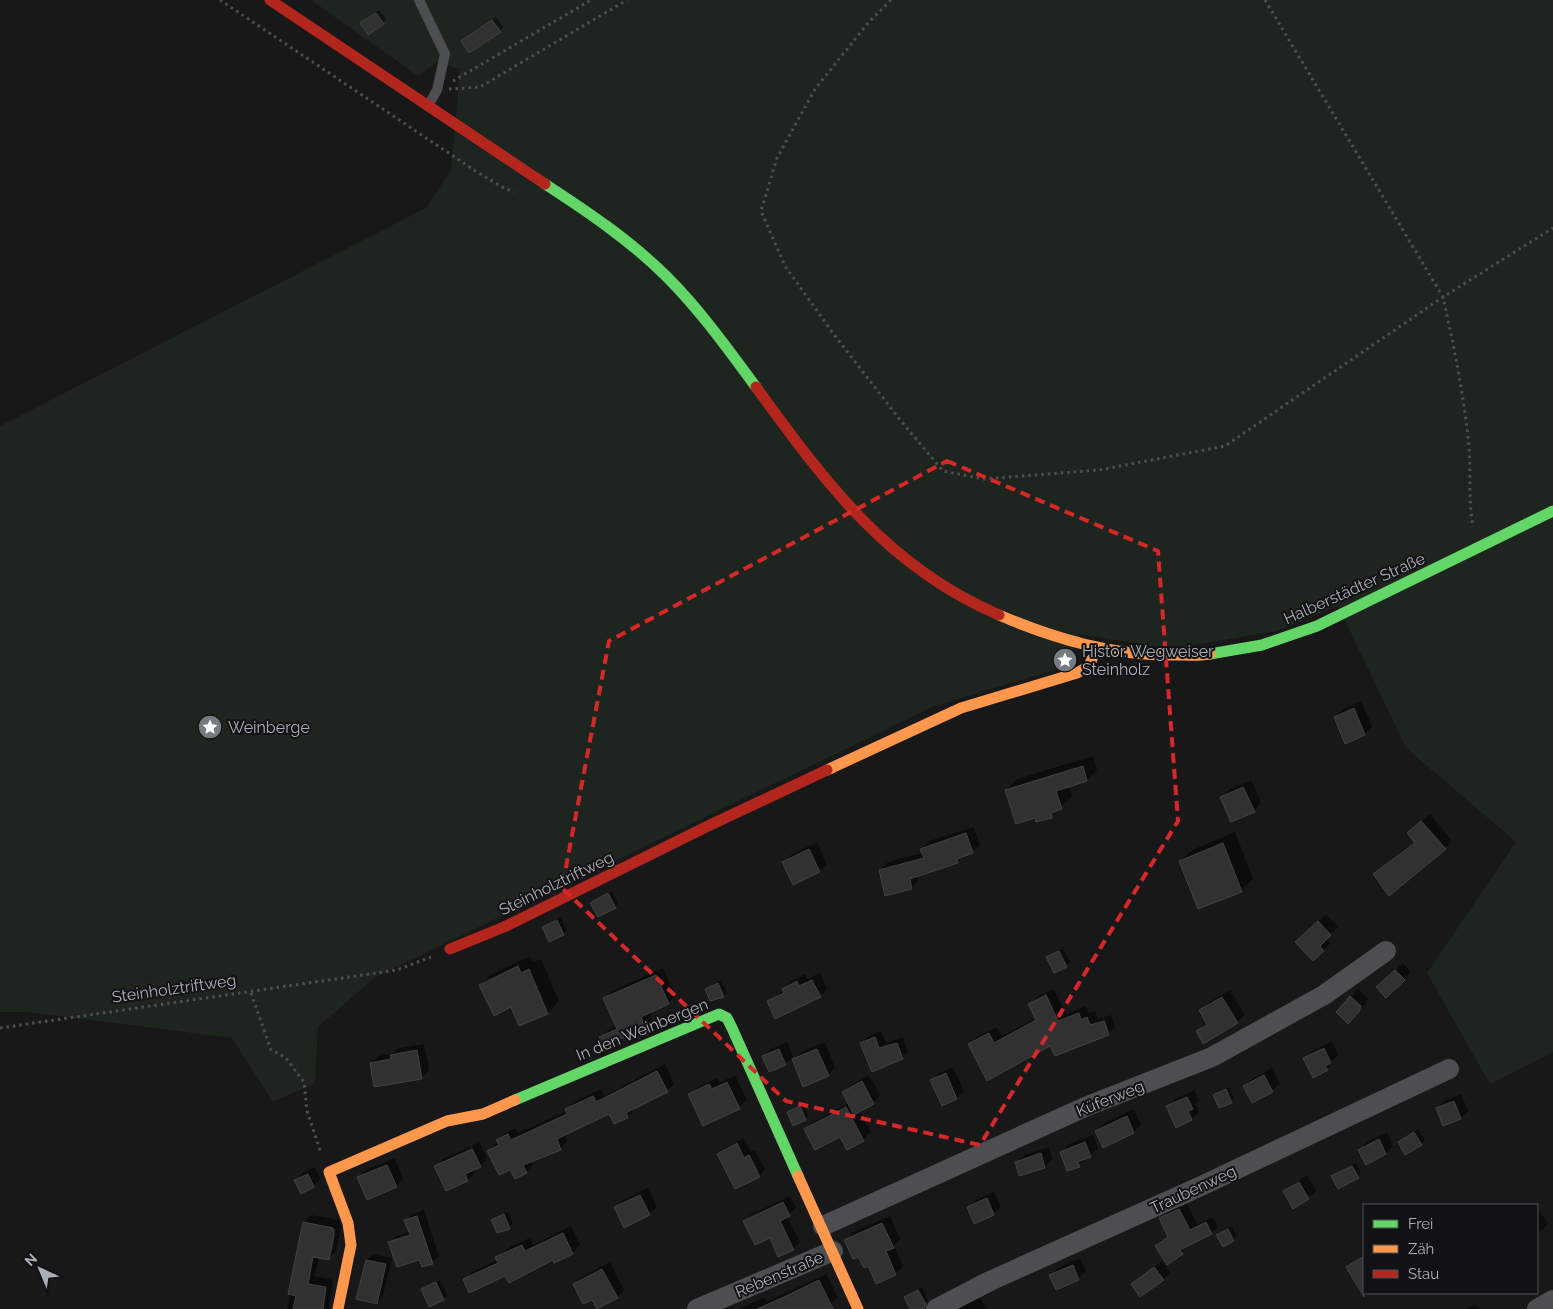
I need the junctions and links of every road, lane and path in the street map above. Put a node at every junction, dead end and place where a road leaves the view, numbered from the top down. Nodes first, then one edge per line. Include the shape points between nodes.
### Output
1 (220, 0) edge
2 (270, 0) edge
3 (419, 0) edge
4 (591, 0) edge
5 (627, 0) edge
6 (891, 0) edge
7 (1265, 0) edge
8 (437, 90) junction
9 (427, 106) junction
10 (519, 194) dead end
11 (1553, 228) edge
12 (1443, 297) junction
13 (1553, 511) edge
14 (1477, 549) junction
15 (1092, 659) dead end
16 (450, 949) joint
17 (1386, 951) dead end
18 (251, 993) junction
19 (0, 1028) edge
20 (1449, 1069) dead end
21 (329, 1172) junction
22 (823, 1226) junction
23 (833, 1251) junction
24 (1553, 1300) edge
25 (338, 1309) edge
26 (697, 1309) edge
27 (858, 1309) edge
28 (936, 1309) edge
29 (1537, 1309) edge

1 - 10 path via 477,172
2 - 9 street, Halberstädter Straße
3 - 8 lane via 445,54
4 - 8 path
5 - 8 path via 480,86
6 - 12 path via 868,23 815,89 777,158 762,211 785,266 835,336 943,471 983,479 1099,470 1225,446
7 - 12 path
8 - 9 lane
9 - 14 street, Halberstädter Straße via 623,238 652,263 708,322 817,470 880,540 930,578 980,607 1018,624 1069,640 1165,656 1206,655 1244,649 1330,620
11 - 12 path
12 - 14 path via 1465,408 1470,459 1468,502
13 - 14 street, Halberstädter Straße
15 - 16 street, Steinholztriftweg via 1089,666 1077,673 961,708 708,826 504,927
16 - 18 path, Steinholztriftweg via 397,970
17 - 22 street, Küferweg via 1324,995 1212,1057 1085,1107
18 - 19 path, Steinholztriftweg
18 - 21 path via 271,1050 285,1057 304,1082 307,1111
20 - 28 street, Traubenweg
21 - 22 street, In den Weinbergen via 446,1121 483,1114 719,1014 728,1022
21 - 25 street via 348,1223 352,1245
22 - 23 street, In den Weinbergen
23 - 26 street, Rebenstraße
23 - 27 street, In den Weinbergen
24 - 29 street

